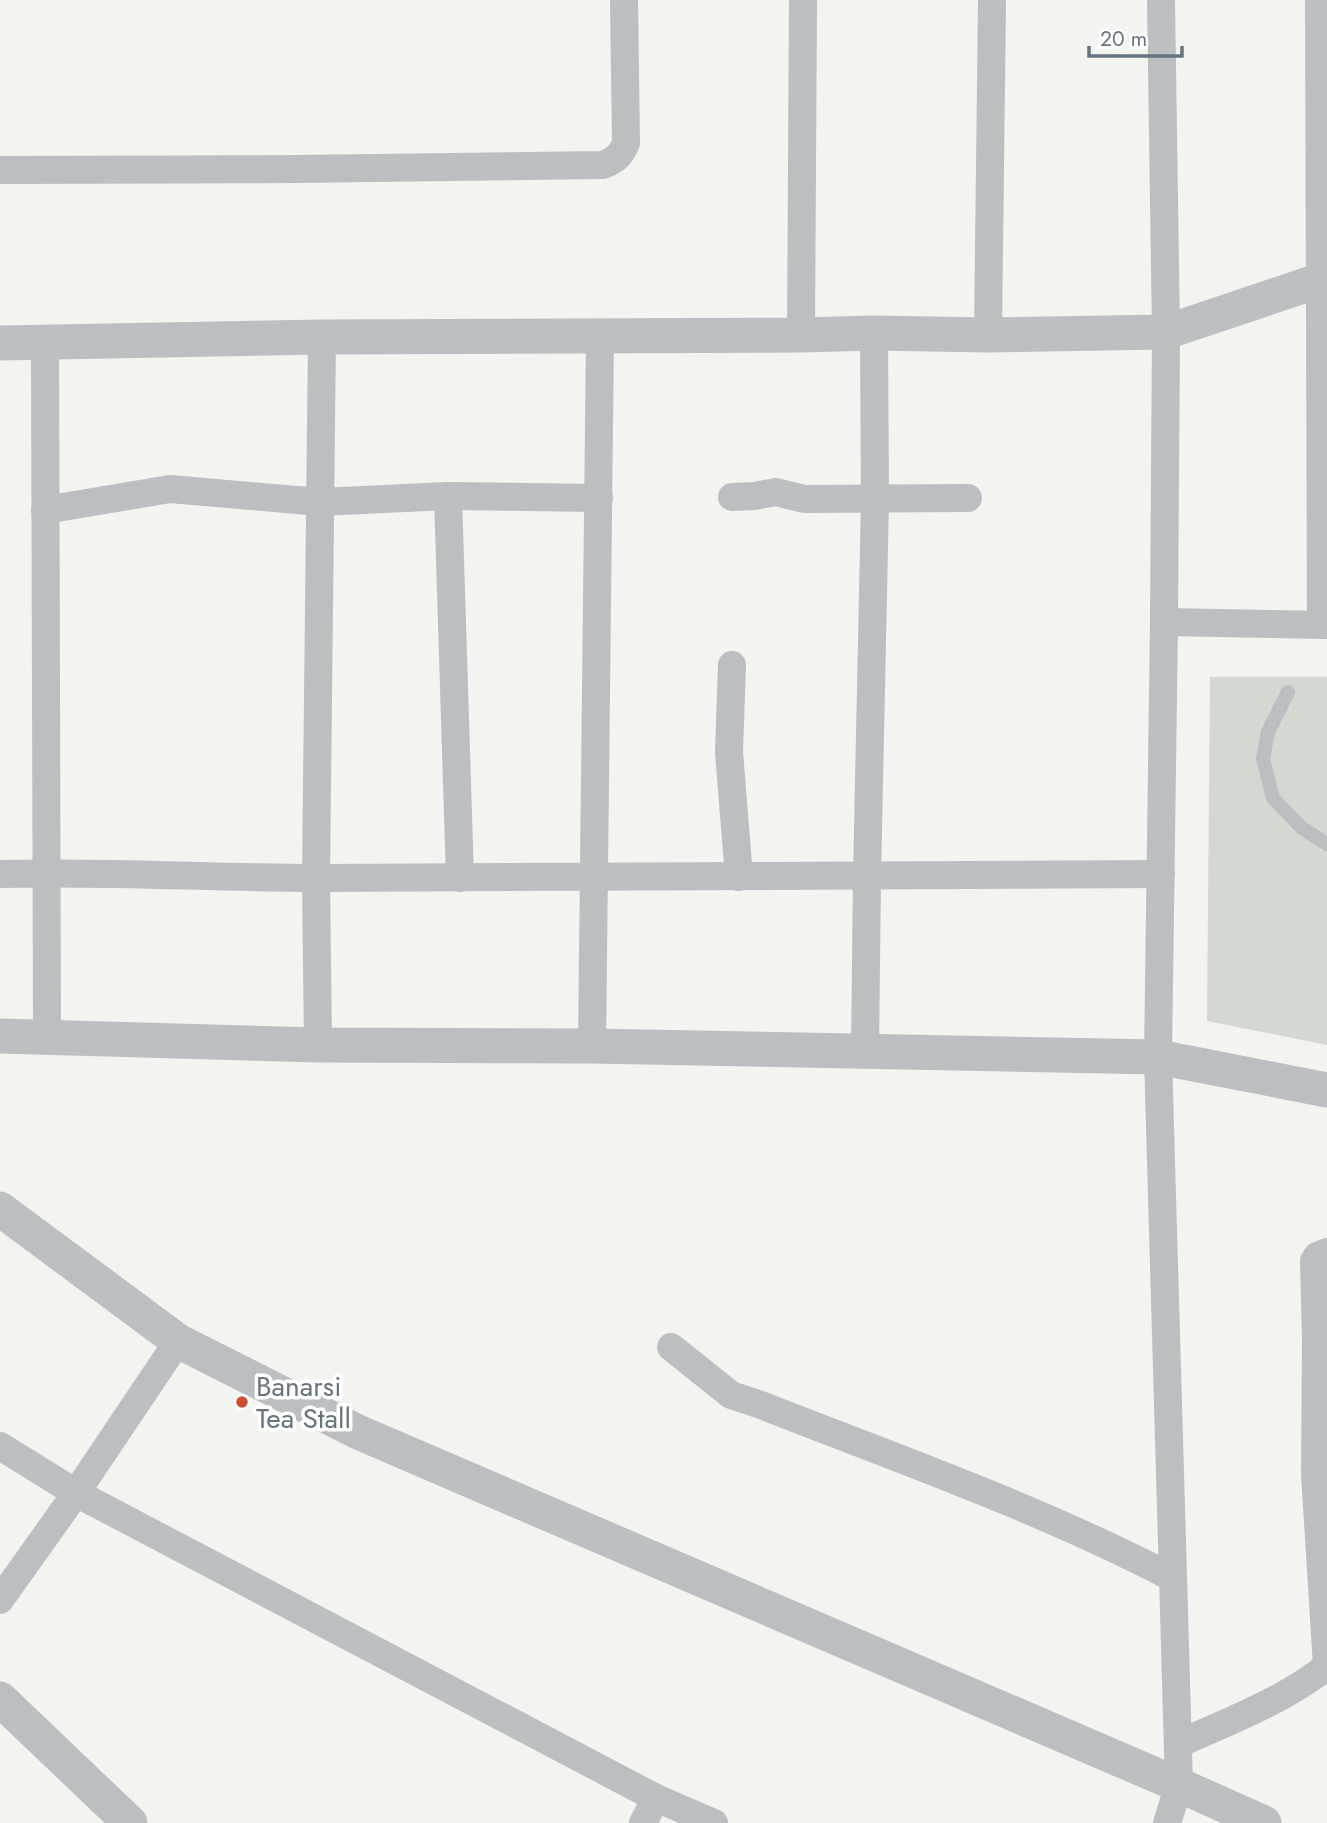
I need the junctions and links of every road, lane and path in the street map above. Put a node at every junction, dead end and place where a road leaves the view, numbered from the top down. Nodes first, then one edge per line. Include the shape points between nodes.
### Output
1 (624, 0) edge
2 (803, 0) edge
3 (992, 0) edge
4 (1161, 0) edge
5 (1319, 0) edge
6 (0, 170) edge
7 (1324, 279) edge
8 (1166, 332) junction
9 (874, 333) junction
10 (801, 335) junction
11 (988, 335) junction
12 (322, 337) junction
13 (600, 337) junction
14 (0, 343) edge
15 (45, 343) junction
16 (448, 496) junction
17 (599, 498) junction
18 (732, 498) dead end
19 (968, 498) dead end
20 (875, 499) junction
21 (320, 502) junction
22 (45, 510) junction
23 (1164, 622) junction
24 (1324, 625) edge
25 (732, 665) dead end
26 (1288, 692) dead end
27 (1327, 844) edge
28 (46, 873) junction
29 (0, 874) edge
30 (1161, 874) junction
31 (739, 877) junction
32 (867, 877) junction
33 (316, 878) junction
34 (460, 878) junction
35 (594, 878) junction
36 (0, 1036) edge
37 (47, 1037) junction
38 (318, 1045) junction
39 (592, 1046) junction
40 (865, 1052) junction
41 (1158, 1057) junction
42 (1327, 1090) edge
43 (0, 1209) edge
44 (1327, 1252) edge
45 (178, 1341) junction
46 (671, 1347) dead end
47 (0, 1446) edge
48 (76, 1493) junction
49 (1173, 1578) junction
50 (0, 1600) edge
51 (1327, 1666) edge
52 (0, 1699) edge
53 (1178, 1744) junction
54 (1179, 1785) junction
55 (656, 1798) junction
56 (130, 1823) edge
57 (643, 1823) edge
58 (714, 1823) edge
59 (1167, 1823) edge
60 (1264, 1823) edge

1 - 6 street via 626,143 621,155 603,164
2 - 10 street
3 - 11 street
4 - 8 street
5 - 7 street
7 - 8 street
7 - 24 street
8 - 11 street
8 - 23 street
9 - 10 street
9 - 11 street
9 - 20 street
10 - 13 street
12 - 13 street
12 - 15 street
12 - 21 street
13 - 17 street
14 - 15 street
15 - 22 street
16 - 17 street
16 - 21 street
16 - 34 street
17 - 35 street
18 - 20 street via 776,492 804,499
19 - 20 street
20 - 32 street
21 - 22 street via 170,489
21 - 33 street
22 - 28 street
23 - 24 street
23 - 30 street
25 - 31 street via 729,752
26 - 27 lane via 1269,732 1263,759 1266,772 1273,797 1301,828
28 - 29 street
28 - 33 street
28 - 37 street
30 - 32 street
30 - 41 street
31 - 32 street
31 - 35 street
32 - 40 street
33 - 34 street
33 - 38 street
34 - 35 street
35 - 39 street
36 - 37 street
37 - 38 street
38 - 39 street
39 - 40 street
40 - 41 street
41 - 42 street
41 - 49 street
43 - 45 street
44 - 51 street via 1314,1261 1315,1474
45 - 48 street
45 - 54 street via 358,1432
46 - 49 street via 731,1395 1001,1500 1116,1548
47 - 48 street
48 - 50 street
48 - 55 street
49 - 53 street
51 - 53 street via 1243,1715
52 - 56 street
53 - 54 street
54 - 59 street
54 - 60 street
55 - 57 street
55 - 58 street

